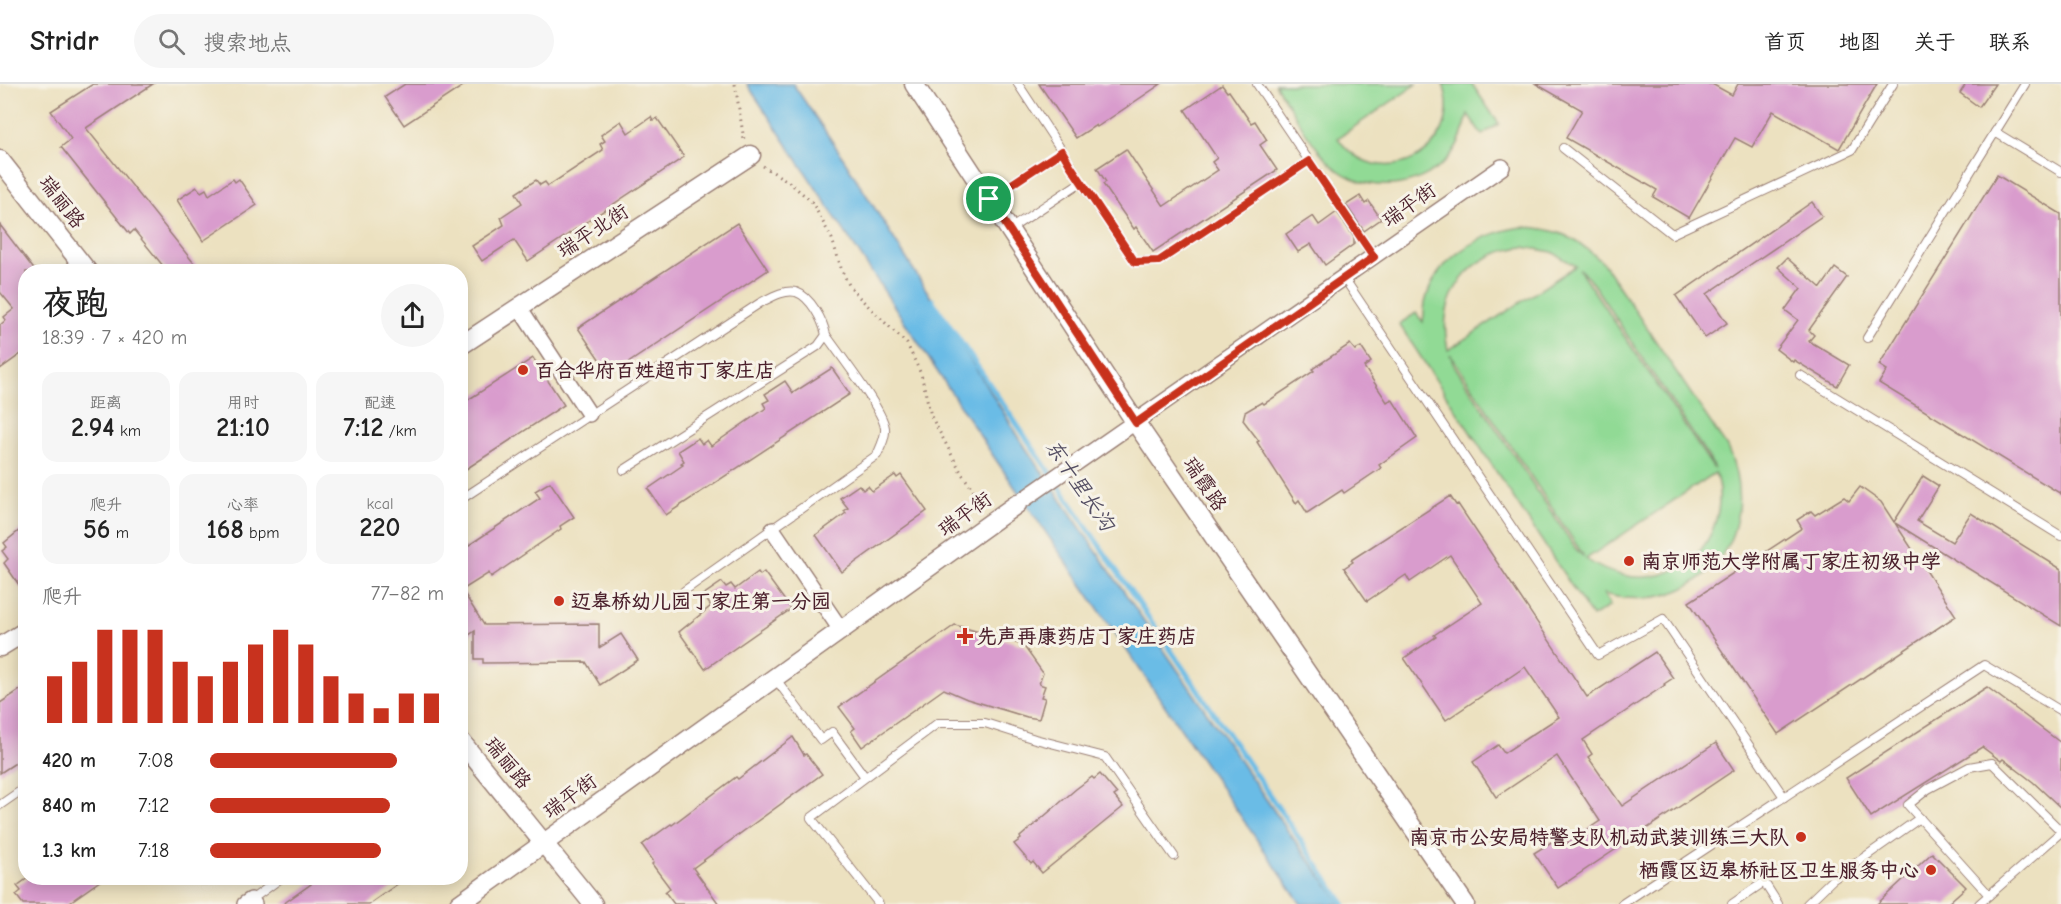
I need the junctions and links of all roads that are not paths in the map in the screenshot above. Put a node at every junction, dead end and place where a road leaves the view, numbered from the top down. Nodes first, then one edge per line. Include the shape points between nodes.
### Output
1 (914, 84) edge
2 (1018, 84) edge
3 (1257, 84) edge
4 (1893, 84) edge
5 (2025, 84) edge
6 (1995, 132) junction
7 (1563, 148) dead end
8 (1062, 151) junction
9 (751, 155) road end
10 (0, 160) edge
11 (1309, 161) junction
12 (1503, 167) dead end
13 (2061, 172) edge
14 (1081, 182) junction
15 (989, 199) junction
16 (1009, 230) junction
17 (1374, 257) junction
18 (82, 264) edge
19 (1344, 278) junction
20 (519, 307) junction
21 (826, 334) junction
22 (1867, 338) dead end
23 (468, 341) edge
24 (1800, 375) dead end
25 (589, 414) junction
26 (1136, 423) junction
27 (624, 470) dead end
28 (468, 495) edge
29 (1017, 504) joint
30 (773, 530) junction
31 (2061, 536) edge
32 (684, 591) dead end
33 (841, 630) junction
34 (18, 637) edge
35 (0, 647) edge
36 (775, 678) junction
37 (2061, 711) edge
38 (468, 750) edge
39 (865, 777) junction
40 (18, 792) edge
41 (1784, 797) junction
42 (0, 804) edge
43 (1920, 818) junction
44 (2061, 831) edge
45 (543, 843) junction
46 (1174, 856) dead end
47 (270, 885) edge
48 (1989, 895) junction
49 (250, 903) edge
50 (1626, 903) edge
51 (459, 904) edge
52 (594, 904) edge
53 (879, 904) edge
54 (1465, 904) edge
55 (1732, 904) edge
56 (1778, 904) edge
57 (1807, 904) edge
58 (1978, 904) edge

1 - 15 street, 瑞霞路
2 - 8 lane
3 - 11 lane
4 - 7 lane via 1852,150 1672,234
5 - 6 lane
6 - 13 lane
6 - 22 lane
8 - 14 lane
8 - 15 lane
9 - 20 street, 瑞平北街
10 - 18 street, 瑞丽路
11 - 14 lane via 1159,261 1135,262
11 - 17 lane
12 - 17 street, 瑞平街
14 - 16 lane
15 - 16 street, 瑞霞路
16 - 26 street, 瑞霞路
17 - 19 street, 瑞平街
19 - 26 street, 瑞平街
19 - 41 lane via 1598,655 1663,619
20 - 23 street, 瑞平北街
20 - 25 street
21 - 25 lane via 805,298 796,292 782,293 760,303
21 - 27 lane via 818,346
21 - 30 lane via 880,413 885,429 883,443 877,455
24 - 31 lane
25 - 28 lane
26 - 29 street, 瑞平街
26 - 54 street, 瑞霞路
29 - 33 street, 瑞平街
30 - 32 lane
30 - 33 street
33 - 36 street, 瑞平街
34 - 35 street
36 - 39 lane via 821,740 832,732
36 - 45 street, 瑞平街
37 - 41 lane via 1983,666
38 - 45 street, 瑞丽路
39 - 46 lane via 938,723 986,723 1105,757
39 - 53 lane via 811,818
40 - 42 lane
41 - 50 lane
43 - 44 lane via 1908,805 1928,789 1969,767 1992,763
43 - 48 lane
43 - 57 lane via 1832,880
44 - 48 lane
45 - 51 street, 瑞平街
45 - 52 street, 瑞丽路
47 - 49 lane
48 - 58 lane
55 - 56 lane via 1764,882

